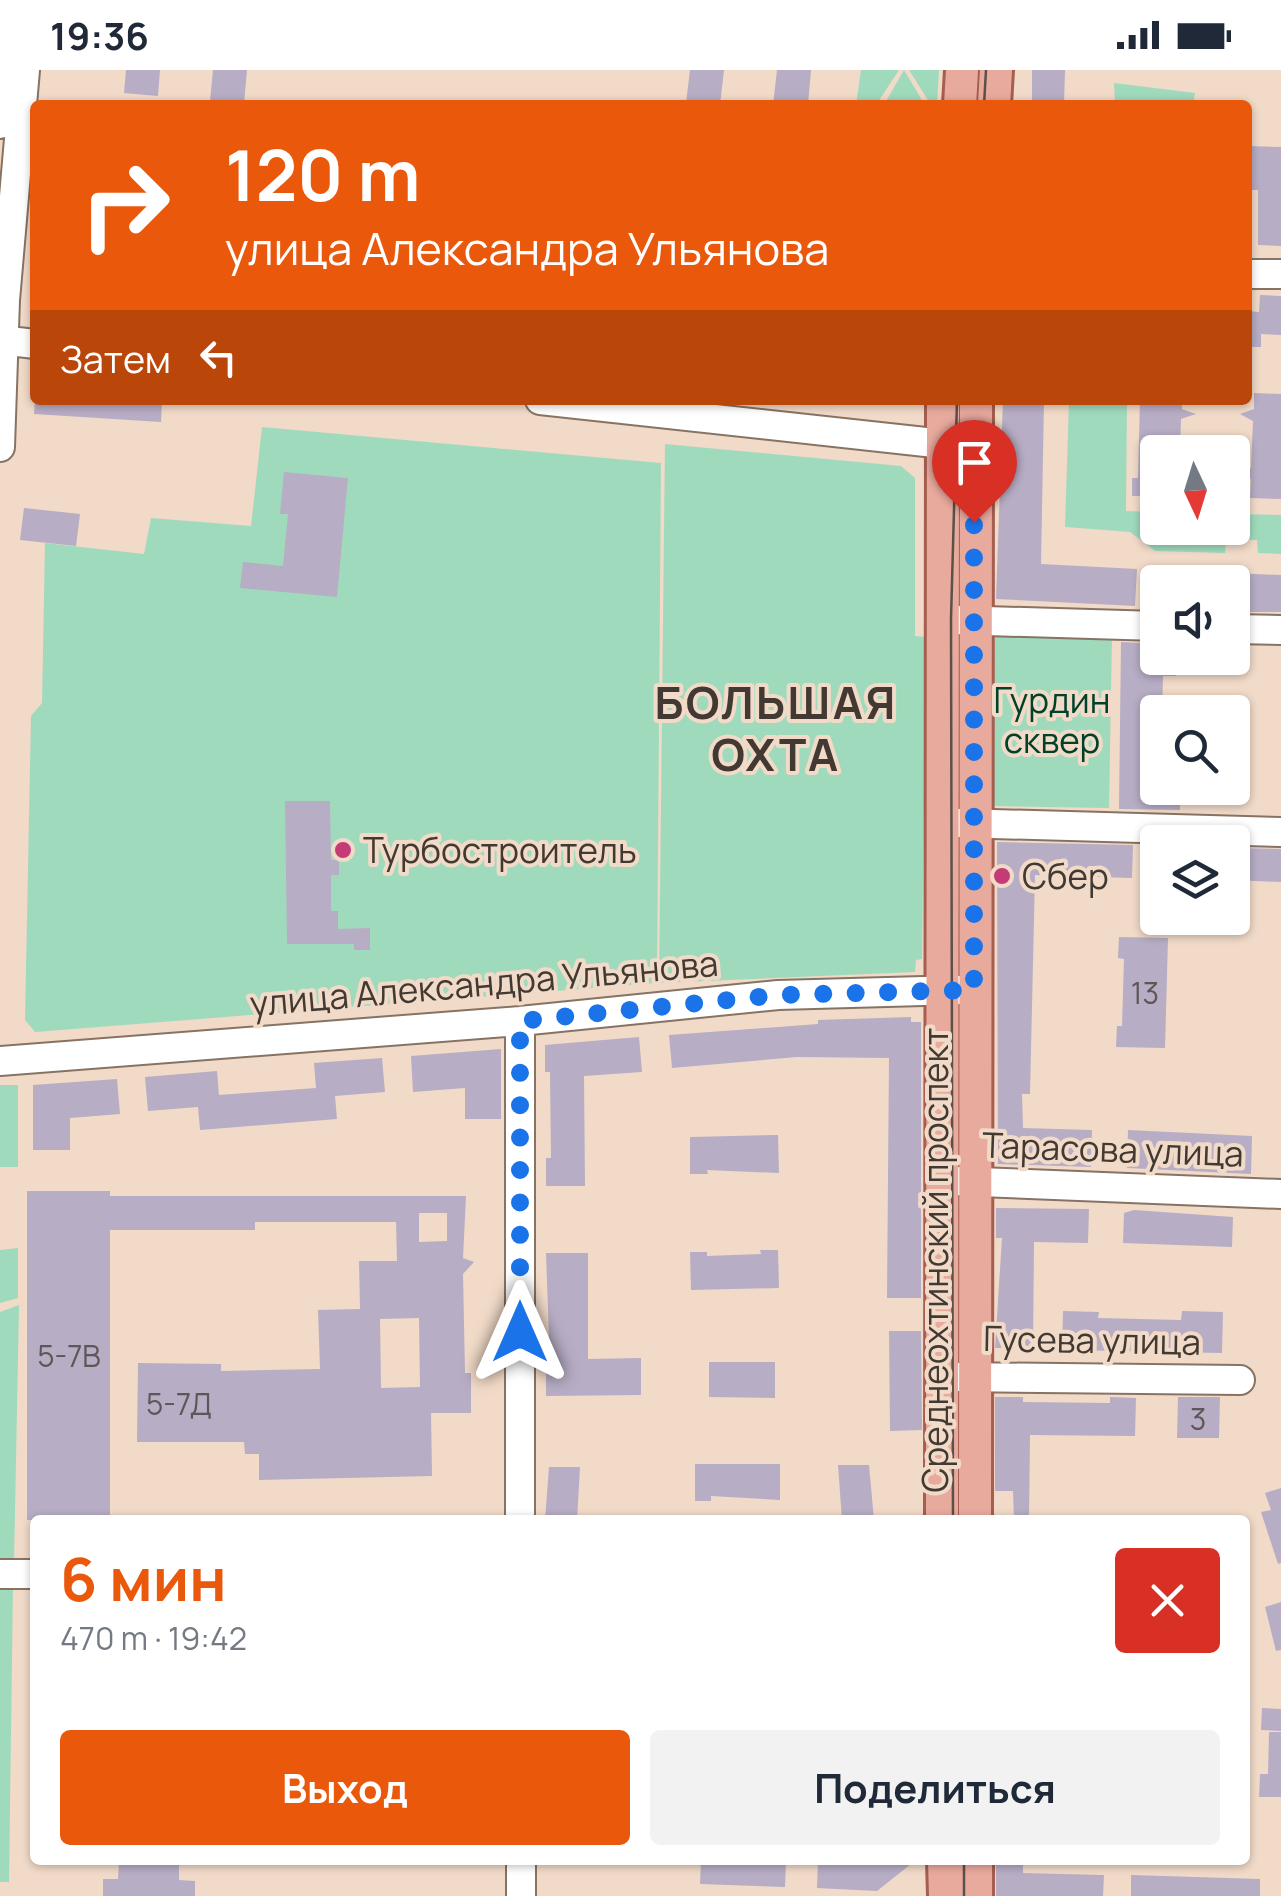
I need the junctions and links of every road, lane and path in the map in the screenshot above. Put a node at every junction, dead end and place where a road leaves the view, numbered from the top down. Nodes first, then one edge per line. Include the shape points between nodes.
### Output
1 (4, 70) edge
2 (25, 70) edge
3 (962, 70) edge
4 (996, 70) edge
5 (960, 100) edge
6 (994, 100) edge
7 (0, 124) edge
8 (1252, 274) edge
9 (1281, 274) edge
10 (2, 340) edge
11 (30, 343) edge
12 (585, 405) edge
13 (945, 405) edge
14 (974, 405) edge
15 (958, 446) junction
16 (0, 447) edge
17 (941, 619) junction
18 (974, 620) junction
19 (1140, 625) edge
20 (1250, 629) edge
21 (1281, 630) edge
22 (942, 822) junction
23 (974, 823) junction
24 (1281, 832) edge
25 (958, 990) junction
26 (520, 1021) junction
27 (0, 1061) edge
28 (958, 1181) junction
29 (1281, 1194) edge
30 (958, 1377) junction
31 (1240, 1380) dead end
32 (520, 1515) edge
33 (943, 1515) edge
34 (974, 1515) edge
35 (0, 1574) edge
36 (30, 1574) edge
37 (521, 1865) edge
38 (944, 1865) edge
39 (976, 1865) edge
40 (521, 1896) edge
41 (944, 1896) edge
42 (976, 1896) edge

1 - 7 street
2 - 10 street
3 - 5 main road
4 - 6 main road
8 - 9 street
10 - 11 street
10 - 16 street
12 - 15 street
13 - 15 main road, Среднеохтинский проспект
14 - 15 main road, Среднеохтинский проспект
15 - 17 main road, Среднеохтинский проспект
15 - 18 main road, Среднеохтинский проспект
17 - 18 street
17 - 22 main road, Среднеохтинский проспект
18 - 19 street
18 - 23 main road, Среднеохтинский проспект
20 - 21 street
22 - 23 street
22 - 25 main road, Среднеохтинский проспект
23 - 24 street
23 - 25 main road, Среднеохтинский проспект
25 - 26 street, улица Александра Ульянова via 778,995
25 - 28 main road, Среднеохтинский проспект
26 - 27 street, улица Александра Ульянова
26 - 32 street
28 - 29 street, Тарасова улица
28 - 30 main road, Среднеохтинский проспект
30 - 31 street, Гусева улица
30 - 33 main road, Среднеохтинский проспект
30 - 34 main road, Среднеохтинский проспект
35 - 36 street
37 - 40 street
38 - 41 main road
39 - 42 main road

